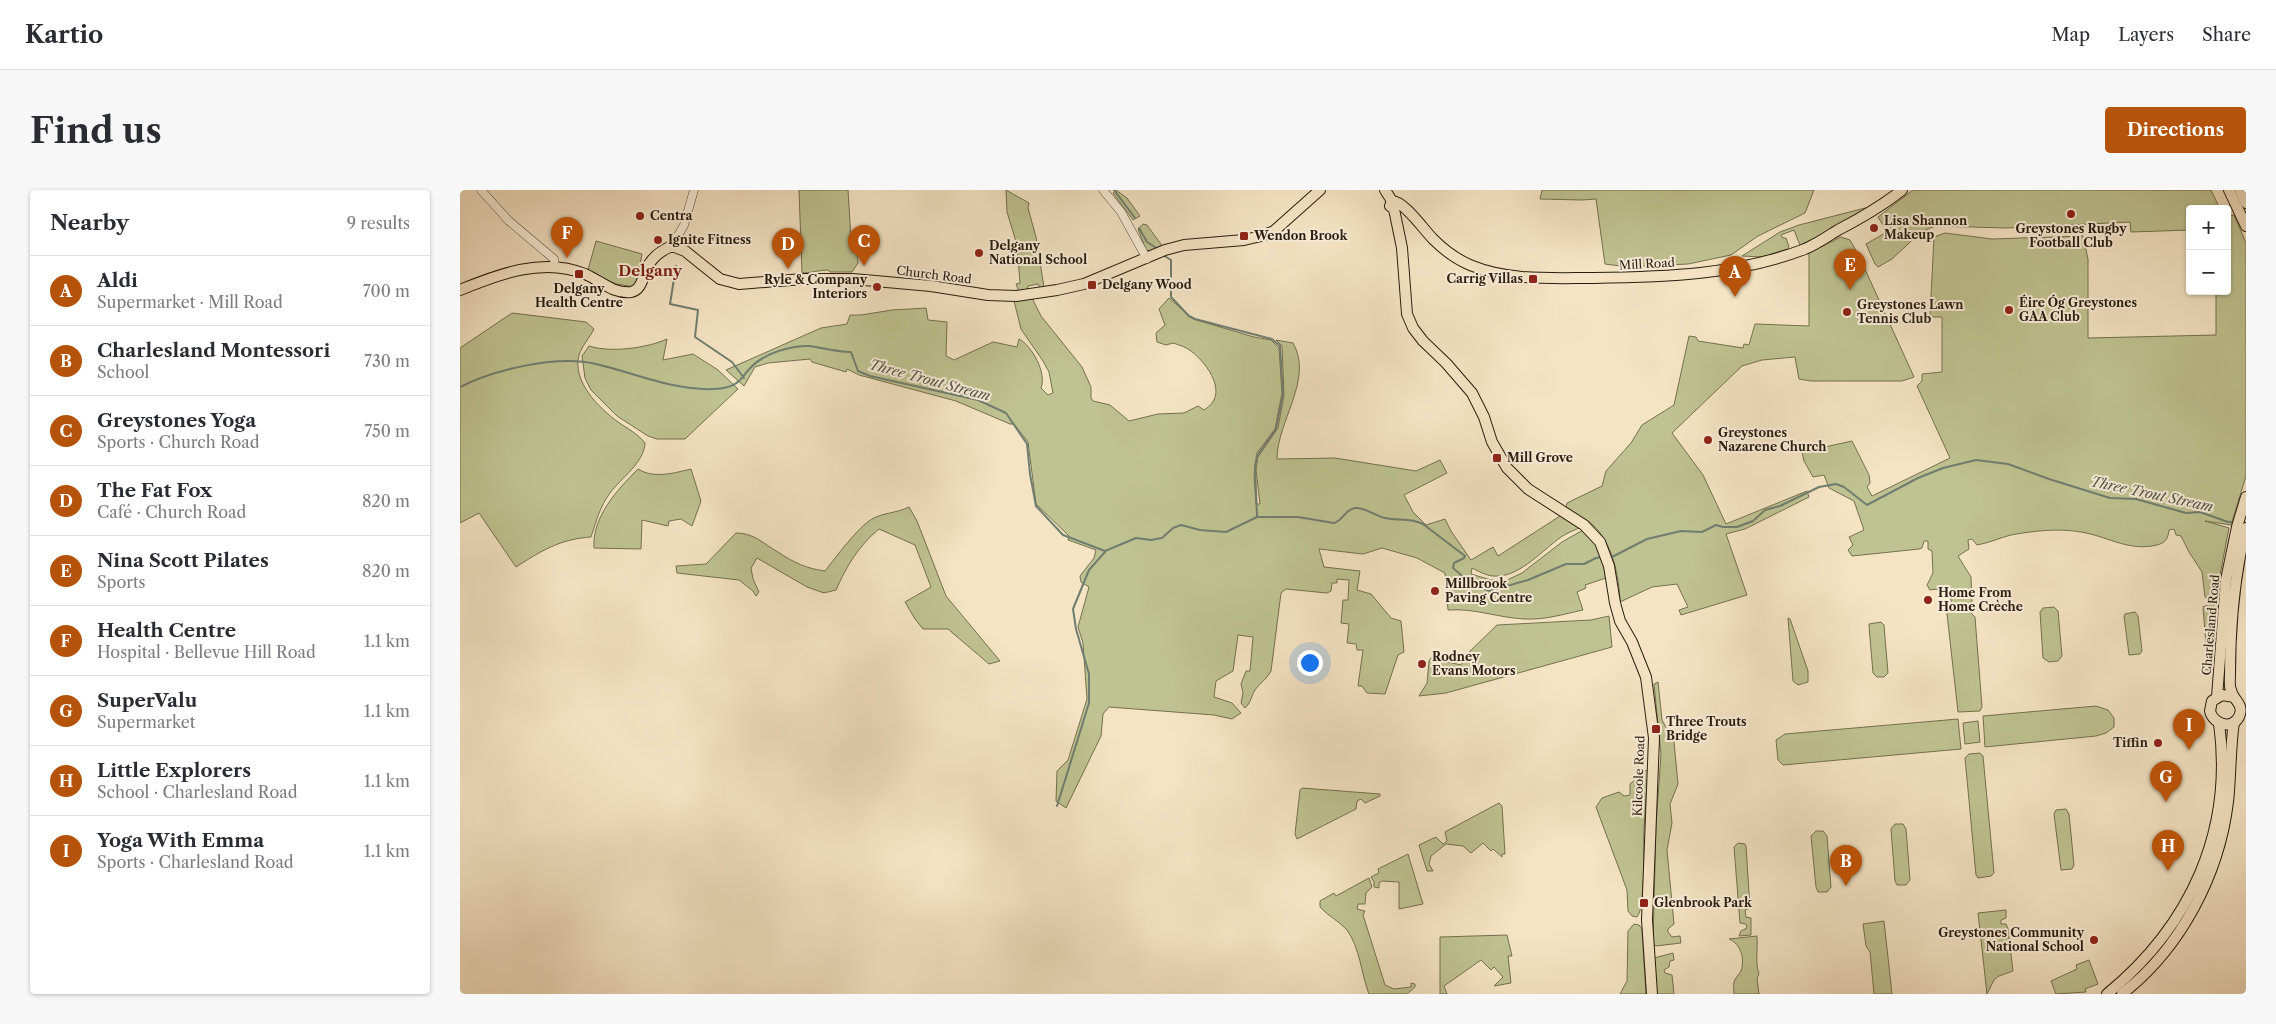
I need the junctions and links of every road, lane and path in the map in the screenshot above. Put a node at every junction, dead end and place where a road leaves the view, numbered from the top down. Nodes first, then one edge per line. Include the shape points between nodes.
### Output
1 (481, 190) edge
2 (694, 190) edge
3 (1103, 190) edge
4 (1320, 190) edge
5 (1385, 190) edge
6 (1902, 190) edge
7 (2229, 190) edge
8 (2240, 190) edge
9 (2246, 203) edge
10 (1395, 205) junction
11 (2246, 226) edge
12 (672, 246) junction
13 (1147, 259) junction
14 (555, 268) junction
15 (460, 290) edge
16 (2246, 497) edge
17 (2241, 528) edge
18 (2217, 697) junction
19 (2234, 697) junction
20 (2234, 722) junction
21 (2219, 723) junction
22 (1652, 994) edge
23 (2107, 994) edge
24 (2122, 994) edge

1 - 14 street via 509,221 554,259
2 - 12 street via 684,225
3 - 13 street via 1121,212
4 - 13 main road, Church Road via 1274,231 1244,240 1184,245
5 - 10 main road
6 - 10 main road, Mill Road via 1875,210 1807,248 1777,258 1726,270 1621,278 1536,278 1487,271 1449,252 1406,208
7 - 11 main road
8 - 9 main road
10 - 22 main road, Kilcoole Road via 1407,314 1413,328 1472,394 1507,468 1528,489 1584,525 1603,547 1614,603 1646,677 1654,764 1647,920
12 - 13 main road, Church Road via 685,251 713,274 731,282 853,279 1006,296 1084,284
12 - 14 main road via 649,264 635,291 621,292 585,274
14 - 15 main road via 521,269
16 - 17 main road, Charlesland Road
17 - 18 main road, Charlesland Road via 2226,580
17 - 19 main road, Charlesland Road via 2232,607 2230,682
18 - 19 main road via 2227,694
18 - 21 main road via 2210,711
19 - 20 main road via 2240,708 2239,717
20 - 21 main road
20 - 24 main road via 2224,825 2214,864 2189,917 2160,956
21 - 23 main road via 2221,769 2218,807 2208,853 2195,888 2162,940

